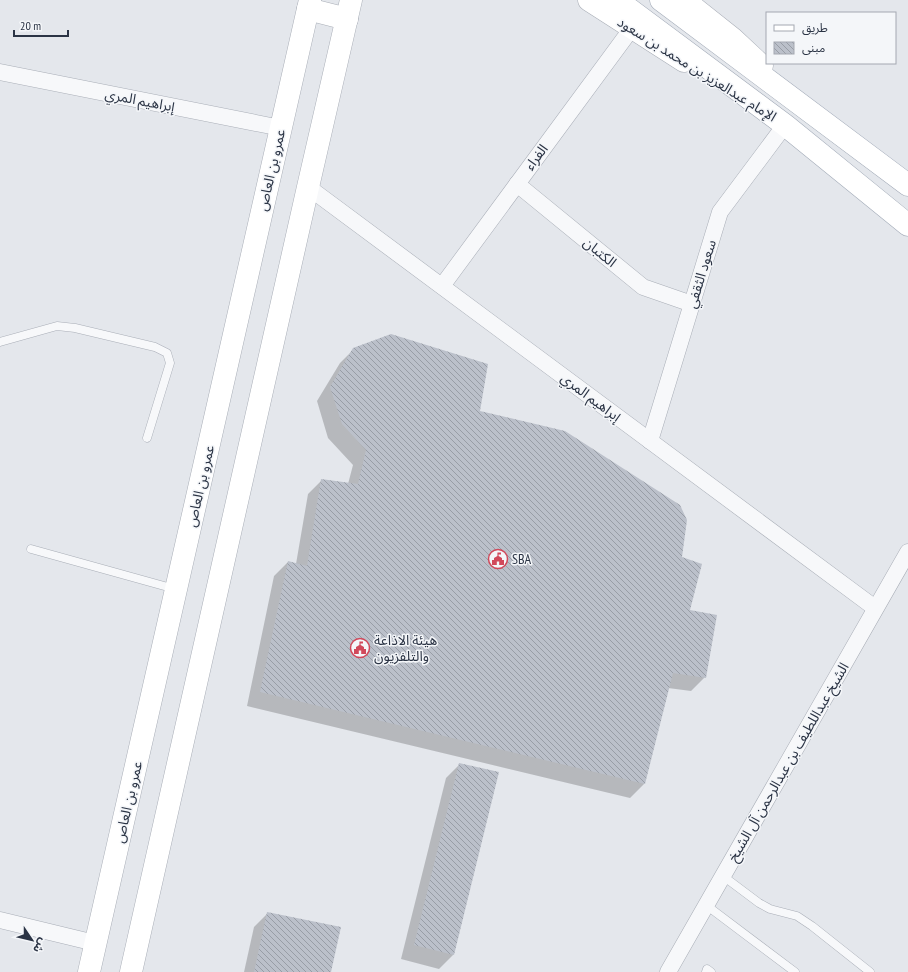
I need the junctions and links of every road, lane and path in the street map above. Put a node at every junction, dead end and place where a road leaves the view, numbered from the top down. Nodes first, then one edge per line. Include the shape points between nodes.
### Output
1 (589, 0) edge
2 (617, 0) edge
3 (662, 0) edge
4 (684, 0) edge
5 (309, 4) edge
6 (349, 9) edge
7 (632, 28) junction
8 (0, 72) edge
9 (811, 111) junction
10 (785, 125) junction
11 (281, 128) junction
12 (517, 184) junction
13 (908, 185) edge
14 (308, 187) junction
15 (908, 225) edge
16 (442, 286) junction
17 (692, 304) junction
18 (0, 342) edge
19 (147, 438) dead end
20 (650, 441) junction
21 (31, 550) dead end
22 (908, 552) edge
23 (176, 590) junction
24 (875, 608) junction
25 (723, 876) junction
26 (706, 905) junction
27 (0, 920) edge
28 (96, 943) junction
29 (89, 972) edge
30 (131, 972) edge
31 (668, 972) edge
32 (706, 972) edge
33 (711, 972) edge
34 (795, 972) edge
35 (870, 972) edge

1 - 7 main road, الإمام عبدالعزيز بن محمد بن سعود
2 - 10 main road, الإمام عبدالعزيز بن محمد بن سعود
3 - 9 main road, الإمام عبدالعزيز بن محمد بن سعود
4 - 9 main road, الإمام عبدالعزيز بن محمد بن سعود via 732,38
5 - 6 main road
5 - 11 main road, عمرو بن العاص
6 - 14 main road
7 - 10 main road, الإمام عبدالعزيز بن محمد بن سعود
7 - 12 street, الفراء
8 - 11 street, إبراهيم المري
9 - 13 main road, الإمام عبدالعزيز بن محمد بن سعود
10 - 15 main road, الإمام عبدالعزيز بن محمد بن سعود
10 - 17 street, سعود الثقفي via 720,212
11 - 23 main road, عمرو بن العاص
12 - 16 street, الفراء
12 - 17 street, الكتبان via 643,287
14 - 16 street, إبراهيم المري
14 - 30 main road
16 - 20 street, إبراهيم المري
17 - 20 street, سعود الثقفي
18 - 19 lane via 57,326 156,347 167,353 170,363
20 - 24 street, إبراهيم المري
21 - 23 lane
22 - 24 street, الشيخ عبداللطيف بن عبدالرحمن آل الشيخ
23 - 28 main road, عمرو بن العاص
24 - 25 street, الشيخ عبداللطيف بن عبدالرحمن آل الشيخ
25 - 26 street, الشيخ عبداللطيف بن عبدالرحمن آل الشيخ
25 - 35 lane via 770,909 797,916
26 - 31 street, الشيخ عبداللطيف بن عبدالرحمن آل الشيخ
26 - 34 lane
27 - 28 street
28 - 29 main road, عمرو بن العاص
32 - 33 lane via 707,969

